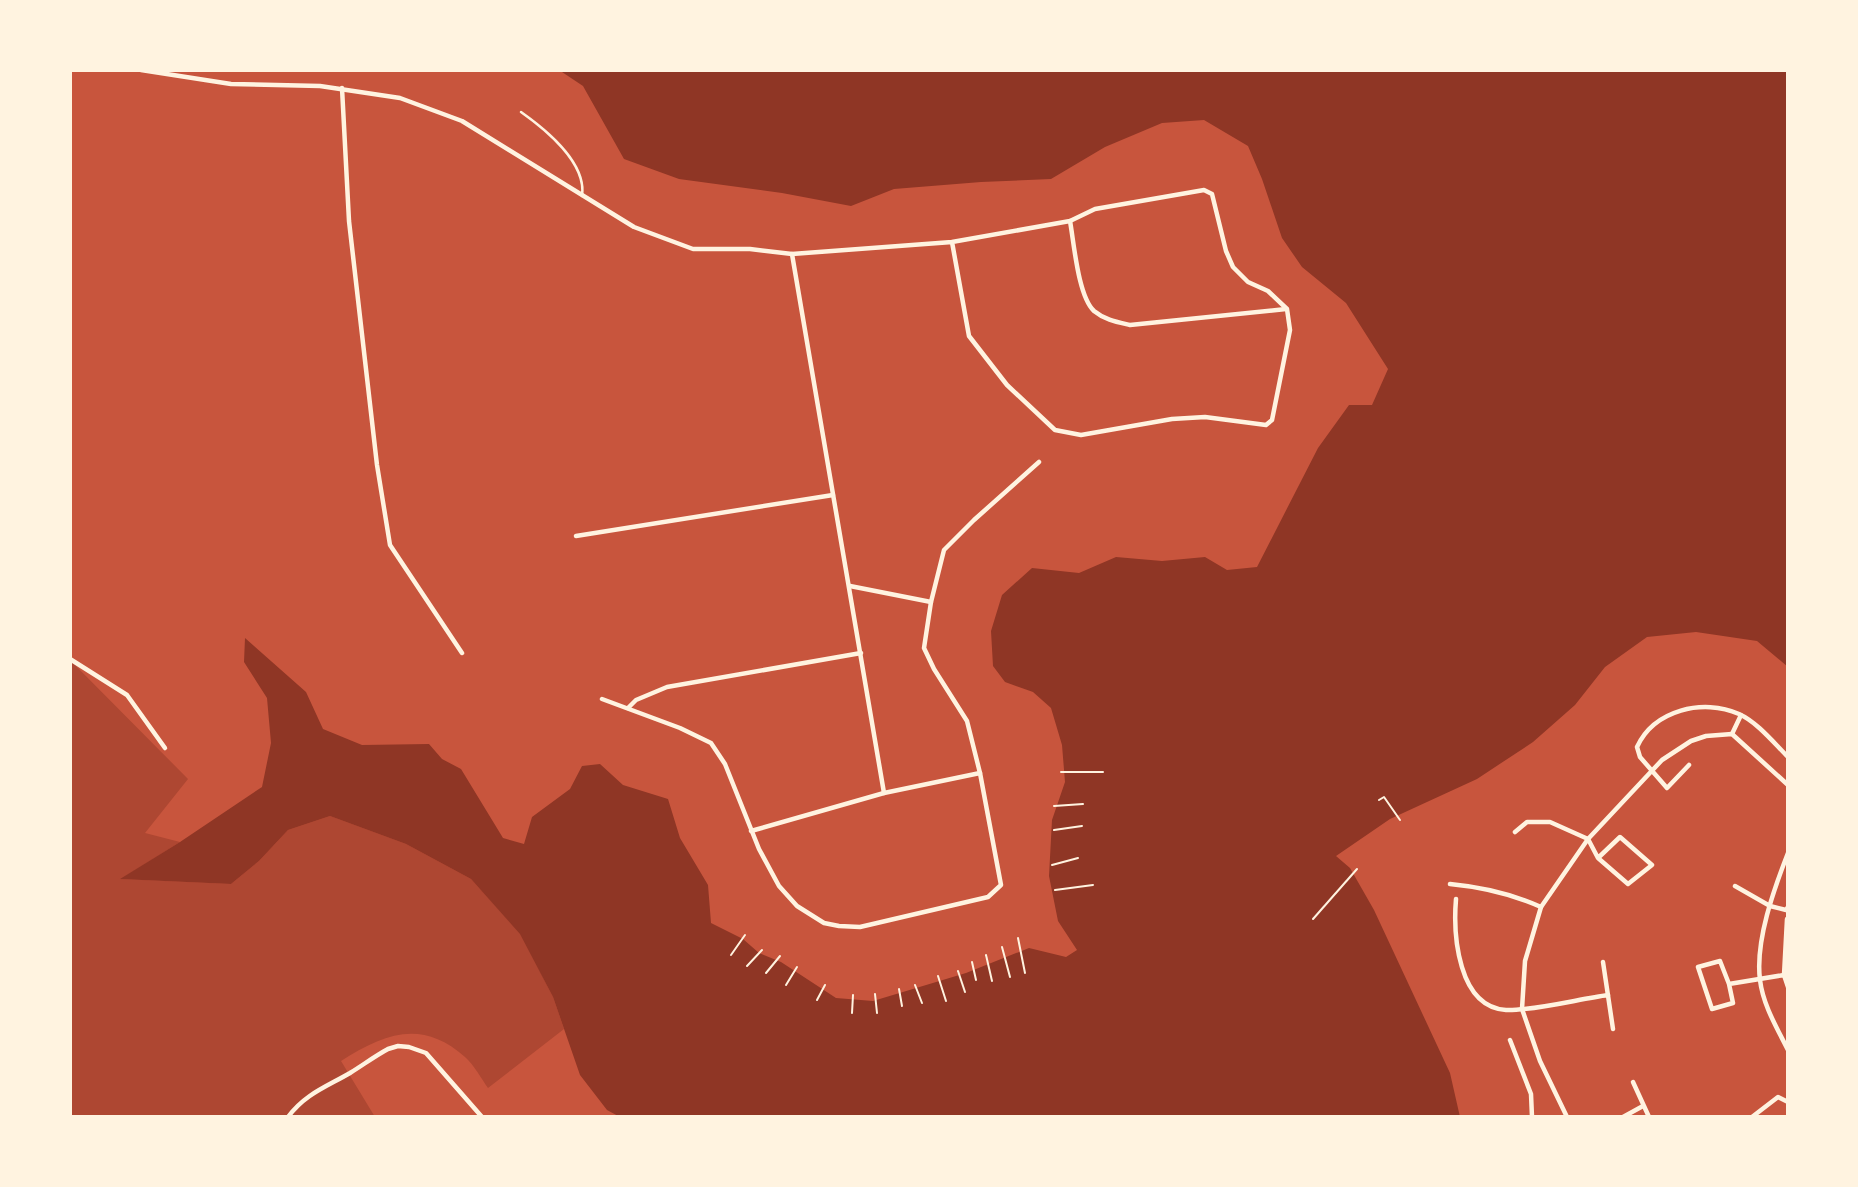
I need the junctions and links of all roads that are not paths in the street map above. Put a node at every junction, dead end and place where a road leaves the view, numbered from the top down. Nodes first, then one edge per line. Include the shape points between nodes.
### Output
1 (141, 70) edge
2 (342, 88) junction
3 (520, 112) dead end
4 (582, 196) junction
5 (1070, 221) junction
6 (952, 242) junction
7 (792, 254) junction
8 (1287, 309) junction
9 (1039, 462) dead end
10 (833, 495) junction
11 (576, 536) dead end
12 (850, 586) junction
13 (931, 602) junction
14 (463, 653) dead end
15 (861, 653) junction
16 (70, 659) edge
17 (602, 699) dead end
18 (628, 708) junction
19 (1741, 715) junction
20 (1732, 734) junction
21 (164, 748) dead end
22 (1788, 757) edge
23 (1689, 765) dead end
24 (1651, 772) junction
25 (980, 773) junction
26 (1788, 785) edge
27 (884, 793) junction
28 (751, 831) junction
29 (1515, 832) dead end
30 (1588, 839) junction
31 (1788, 853) edge
32 (1598, 858) junction
33 (1450, 884) dead end
34 (1735, 886) dead end
35 (1456, 899) dead end
36 (1770, 906) junction
37 (1541, 907) junction
38 (1788, 907) edge
39 (1787, 919) edge
40 (1603, 962) dead end
41 (1784, 975) junction
42 (1759, 979) junction
43 (1729, 984) junction
44 (1788, 988) edge
45 (1608, 995) junction
46 (1522, 1009) junction
47 (1612, 1029) dead end
48 (1510, 1040) dead end
49 (1788, 1050) edge
50 (1633, 1082) dead end
51 (1788, 1102) edge
52 (1644, 1105) junction
53 (288, 1117) edge
54 (482, 1117) edge
55 (1532, 1117) edge
56 (1567, 1117) edge
57 (1623, 1117) edge
58 (1649, 1117) edge
59 (1752, 1117) edge

1 - 2 street via 231,84
2 - 4 street via 400,98 462,121
2 - 14 street via 349,221 390,545
3 - 4 lane via 557,141 579,172
4 - 7 street via 634,227 693,249
5 - 6 street
5 - 8 street via 1082,286 1092,309 1108,320 1130,325
5 - 8 street via 1095,209 1204,190 1212,194 1233,267
6 - 7 street
6 - 8 street via 969,336 1007,385 1055,430 1081,435 1205,417 1266,425 1272,420 1290,330
7 - 10 street
9 - 13 street via 944,550
10 - 11 street
10 - 12 street
12 - 13 street
12 - 15 street
13 - 25 street via 924,648 967,721
15 - 18 street via 667,687
15 - 27 street
16 - 21 street via 127,695
17 - 18 street
18 - 28 street via 711,743 725,764
19 - 20 street
19 - 22 street
19 - 24 street via 1712,707 1674,712 1651,726 1637,747
20 - 24 street via 1691,741
20 - 26 street
23 - 24 street via 1667,788
24 - 30 street
25 - 27 street
25 - 28 street via 1001,885 988,897 860,927 824,923 797,906 779,886
27 - 28 street
29 - 30 street via 1527,822 1550,822
30 - 32 street
30 - 37 street
31 - 36 street
32 - 32 street via 1628,884 1652,865 1620,837
33 - 37 street via 1519,897
34 - 36 street
35 - 46 street via 1458,957 1466,979 1483,1003 1504,1010
36 - 38 street
36 - 42 street
37 - 46 street via 1525,961
39 - 41 street
40 - 45 street
41 - 42 street
41 - 44 street
42 - 43 street
42 - 49 street via 1767,1008
43 - 43 street via 1733,1003 1712,1009 1698,967 1720,961
45 - 46 street
45 - 47 street
46 - 56 street
48 - 55 street via 1531,1094
50 - 52 street
51 - 59 street via 1778,1097
52 - 57 street
52 - 58 street
53 - 54 street via 313,1091 398,1046 426,1053

